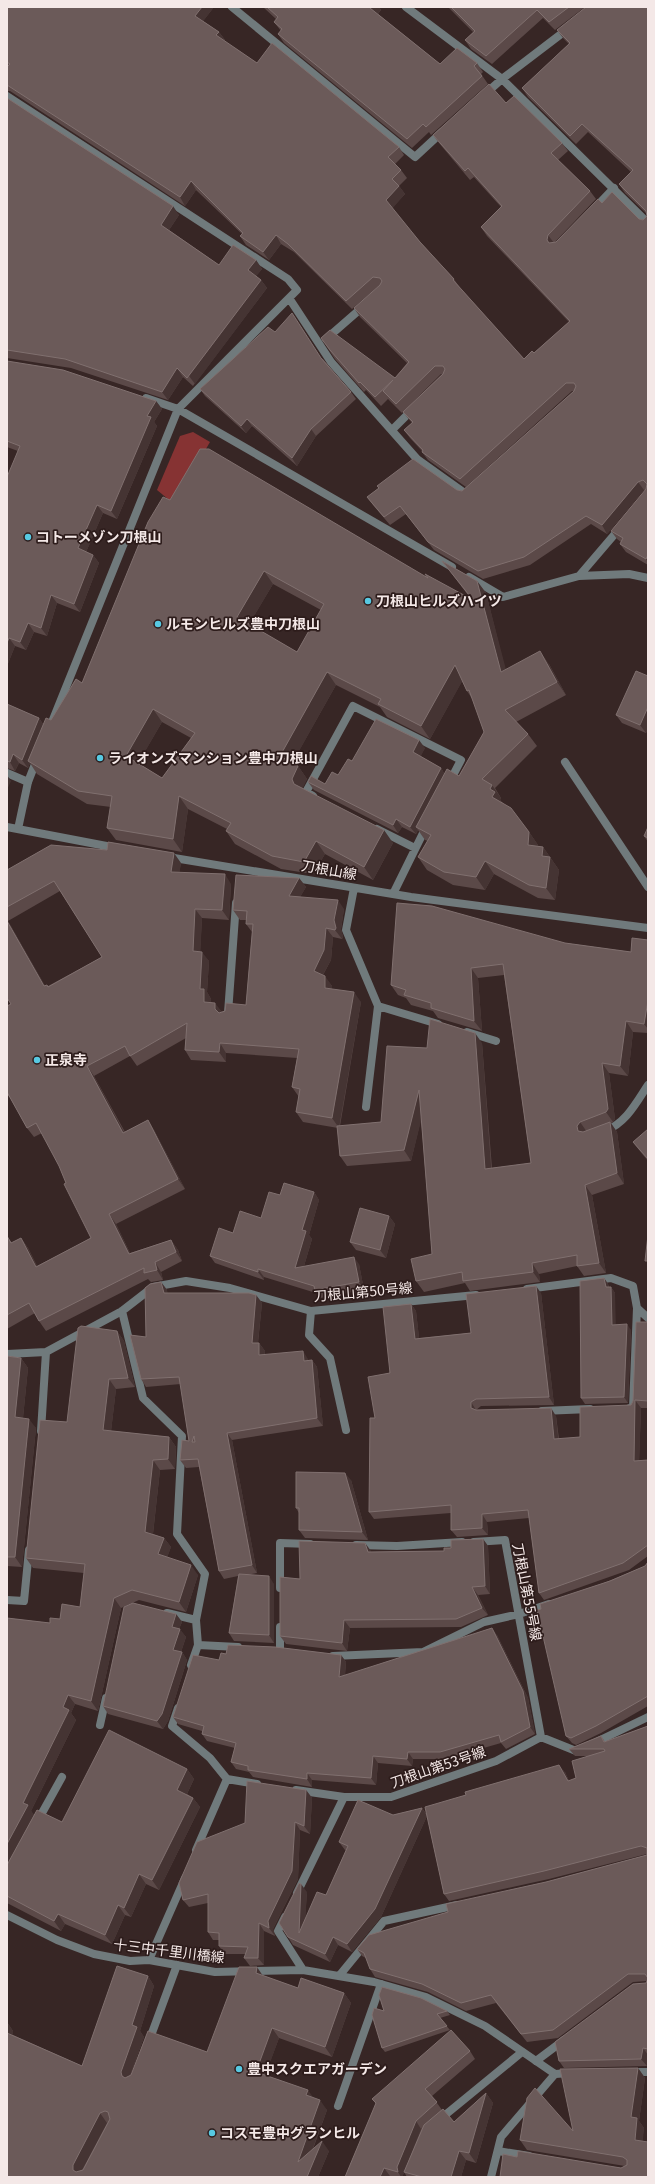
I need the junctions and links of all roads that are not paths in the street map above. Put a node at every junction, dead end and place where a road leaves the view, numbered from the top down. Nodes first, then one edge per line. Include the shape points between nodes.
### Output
1 (232, 7) edge
2 (406, 7) edge
3 (578, 21) edge
4 (502, 79) junction
5 (7, 96) edge
6 (478, 100) edge
7 (450, 125) edge
8 (614, 188) junction
9 (589, 215) edge
10 (648, 223) edge
11 (289, 298) junction
12 (371, 300) edge
13 (320, 345) junction
14 (135, 394) edge
15 (418, 404) edge
16 (178, 409) junction
17 (392, 430) junction
18 (477, 484) edge
19 (623, 523) edge
20 (579, 576) junction
21 (648, 578) edge
22 (49, 731) edge
23 (40, 752) edge
24 (565, 762) dead end
25 (7, 773) edge
26 (28, 782) junction
27 (443, 794) edge
28 (319, 799) edge
29 (432, 814) edge
30 (367, 823) edge
31 (7, 828) edge
32 (18, 829) junction
33 (122, 848) edge
34 (414, 848) junction
35 (160, 855) edge
36 (648, 887) edge
37 (354, 888) junction
38 (237, 892) edge
39 (393, 894) junction
40 (648, 928) edge
41 (378, 1006) junction
42 (227, 1017) edge
43 (444, 1026) edge
44 (459, 1030) edge
45 (496, 1041) dead end
46 (648, 1084) edge
47 (366, 1107) dead end
48 (596, 1134) edge
49 (521, 1290) edge
50 (484, 1295) edge
51 (637, 1308) junction
52 (122, 1311) junction
53 (311, 1311) junction
54 (648, 1318) edge
55 (46, 1352) junction
56 (7, 1354) edge
57 (625, 1408) edge
58 (601, 1409) edge
59 (529, 1411) edge
60 (346, 1430) dead end
61 (40, 1439) edge
62 (30, 1539) edge
63 (319, 1544) edge
64 (351, 1545) edge
65 (280, 1596) edge
66 (7, 1600) edge
67 (555, 1602) edge
68 (159, 1611) edge
69 (519, 1614) junction
70 (280, 1619) edge
71 (196, 1620) junction
72 (198, 1645) junction
73 (250, 1647) edge
74 (280, 1649) edge
75 (325, 1655) edge
76 (188, 1674) edge
77 (108, 1687) edge
78 (181, 1697) edge
79 (648, 1717) edge
80 (100, 1726) dead end
81 (541, 1737) junction
82 (62, 1777) dead end
83 (227, 1779) junction
84 (266, 1785) edge
85 (289, 1789) edge
86 (344, 1797) junction
87 (32, 1830) edge
88 (467, 1903) edge
89 (7, 1915) edge
90 (149, 1960) junction
91 (177, 1965) junction
92 (302, 1970) junction
93 (338, 1976) junction
94 (381, 1984) junction
95 (573, 2033) edge
96 (147, 2046) edge
97 (522, 2052) junction
98 (536, 2061) junction
99 (582, 2072) edge
100 (618, 2072) edge
101 (648, 2072) edge
102 (555, 2074) junction
103 (338, 2106) dead end
104 (432, 2126) edge
105 (498, 2151) junction
106 (536, 2157) edge
107 (491, 2177) edge

1 - 7 street via 415,156
2 - 4 street
3 - 4 street
4 - 6 street
4 - 8 street
5 - 11 street via 288,279 297,290
8 - 9 street
8 - 10 street
11 - 13 street
11 - 16 street
12 - 13 street
13 - 17 street via 331,362
14 - 16 street
15 - 17 street
16 - 20 street via 503,597
16 - 22 street
17 - 18 street via 417,459 466,494
19 - 20 street
20 - 21 street via 629,574
23 - 26 street
24 - 36 street
25 - 26 street
26 - 32 street
27 - 28 street via 461,760 353,706 306,792
29 - 34 street
30 - 34 street
31 - 32 street
32 - 33 street
34 - 39 street
35 - 37 street, 刀根山線 via 238,872
37 - 39 street, 刀根山線
37 - 41 street via 346,930
38 - 42 street
39 - 40 street, 刀根山線
41 - 43 street
41 - 47 street
44 - 45 street
46 - 48 street via 628,1114 616,1126
49 - 51 street via 611,1278 633,1286
50 - 53 street, 刀根山第50号線
51 - 54 street
51 - 57 street via 633,1408
52 - 53 street, 刀根山第50号線 via 153,1287 186,1281 230,1288
52 - 55 street, 刀根山第50号線
52 - 71 street via 143,1398 182,1436 177,1534 205,1574
53 - 60 street via 309,1335 330,1358
55 - 56 street, 刀根山第50号線
55 - 61 street
58 - 59 street
62 - 66 street via 24,1601
63 - 65 street via 280,1543
64 - 69 street, 刀根山第55号線 via 398,1546 505,1540
67 - 69 street
68 - 71 street
69 - 75 street via 484,1622 423,1652 340,1657
69 - 81 street, 刀根山第55号線
70 - 74 street
71 - 72 street
72 - 73 street
72 - 76 street
77 - 80 street
78 - 83 street via 172,1726 210,1758
79 - 81 street via 576,1751
81 - 86 street, 刀根山第53号線 via 496,1761 392,1797
82 - 87 street
83 - 84 street
83 - 90 street
85 - 86 street, 刀根山第53号線
86 - 92 street via 278,1931
88 - 93 street via 384,1922
89 - 90 street, 十三中千里川橋線 via 57,1940 94,1954 130,1961
90 - 91 street, 十三中千里川橋線
91 - 92 street, 十三中千里川橋線 via 215,1972
91 - 96 street
92 - 93 street, 十三中千里川橋線
93 - 94 street, 十三中千里川橋線
94 - 97 street, 十三中千里川橋線 via 426,1997 485,2026
94 - 103 street
95 - 98 street
97 - 98 street, 十三中千里川橋線
97 - 104 street
98 - 102 street, 十三中千里川橋線
99 - 102 street
100 - 101 street
102 - 105 street via 501,2137
105 - 106 street
105 - 107 street

